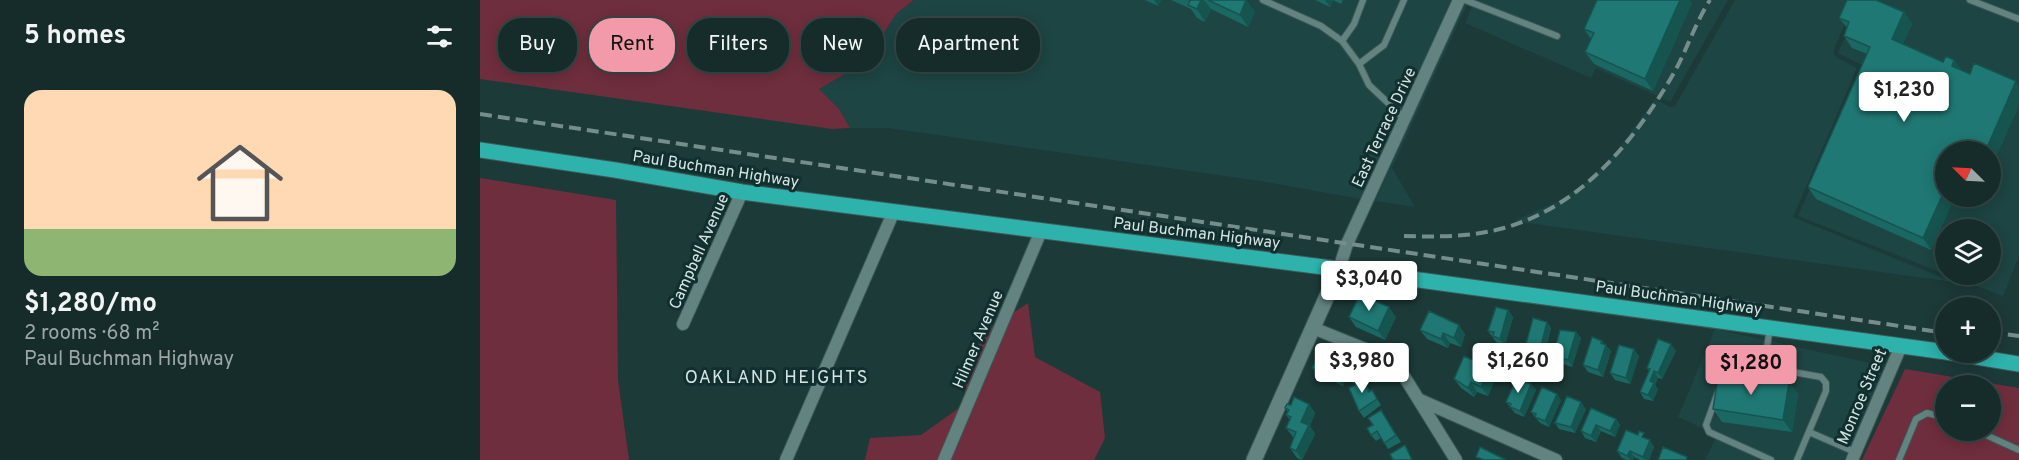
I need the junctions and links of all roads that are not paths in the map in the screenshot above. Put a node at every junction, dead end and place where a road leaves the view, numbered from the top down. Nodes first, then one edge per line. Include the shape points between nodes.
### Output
1 (1263, 0) edge
2 (1364, 0) edge
3 (1404, 0) edge
4 (1459, 0) edge
5 (1465, 0) edge
6 (1970, 0) edge
7 (2019, 19) edge
8 (1557, 36) dead end
9 (1342, 42) junction
10 (1359, 64) junction
11 (1405, 120) junction
12 (480, 150) edge
13 (742, 192) junction
14 (894, 211) junction
15 (1041, 231) junction
16 (1339, 269) junction
17 (683, 324) dead end
18 (1313, 328) junction
19 (1770, 328) junction
20 (1901, 345) junction
21 (1935, 350) edge
22 (2001, 361) edge
23 (2019, 364) edge
24 (1764, 366) junction
25 (1420, 400) junction
26 (1935, 415) edge
27 (1809, 432) junction
28 (1999, 441) edge
29 (2019, 450) edge
30 (1853, 456) edge
31 (786, 460) edge
32 (944, 460) edge
33 (1254, 460) edge
34 (1456, 460) edge
35 (1556, 460) edge
36 (1771, 460) edge
37 (1797, 460) edge
38 (1899, 460) edge

1 - 9 lane via 1321,26
2 - 9 lane
3 - 10 lane via 1384,45
4 - 11 street, East Terrace Drive
5 - 8 lane
6 - 7 lane
9 - 10 lane
10 - 11 lane via 1369,85
11 - 16 street, East Terrace Drive
12 - 13 main road, Paul Buchman Highway
13 - 14 main road, Paul Buchman Highway
13 - 17 street, Campbell Avenue
14 - 15 main road, Paul Buchman Highway
14 - 31 street
15 - 16 main road, Paul Buchman Highway
15 - 32 street, Hilmer Avenue
16 - 18 street
16 - 19 main road, Paul Buchman Highway
18 - 25 street via 1380,355 1402,373
18 - 33 street
19 - 20 main road, Paul Buchman Highway
19 - 24 lane
20 - 21 main road, Paul Buchman Highway
20 - 30 street, Monroe Street
22 - 23 main road, Paul Buchman Highway
24 - 27 lane via 1806,372 1826,383 1823,402
24 - 36 lane via 1731,364 1706,425 1709,432
25 - 34 street
25 - 35 street
26 - 38 lane via 1927,413 1916,419
27 - 30 lane
27 - 37 lane
28 - 29 lane

